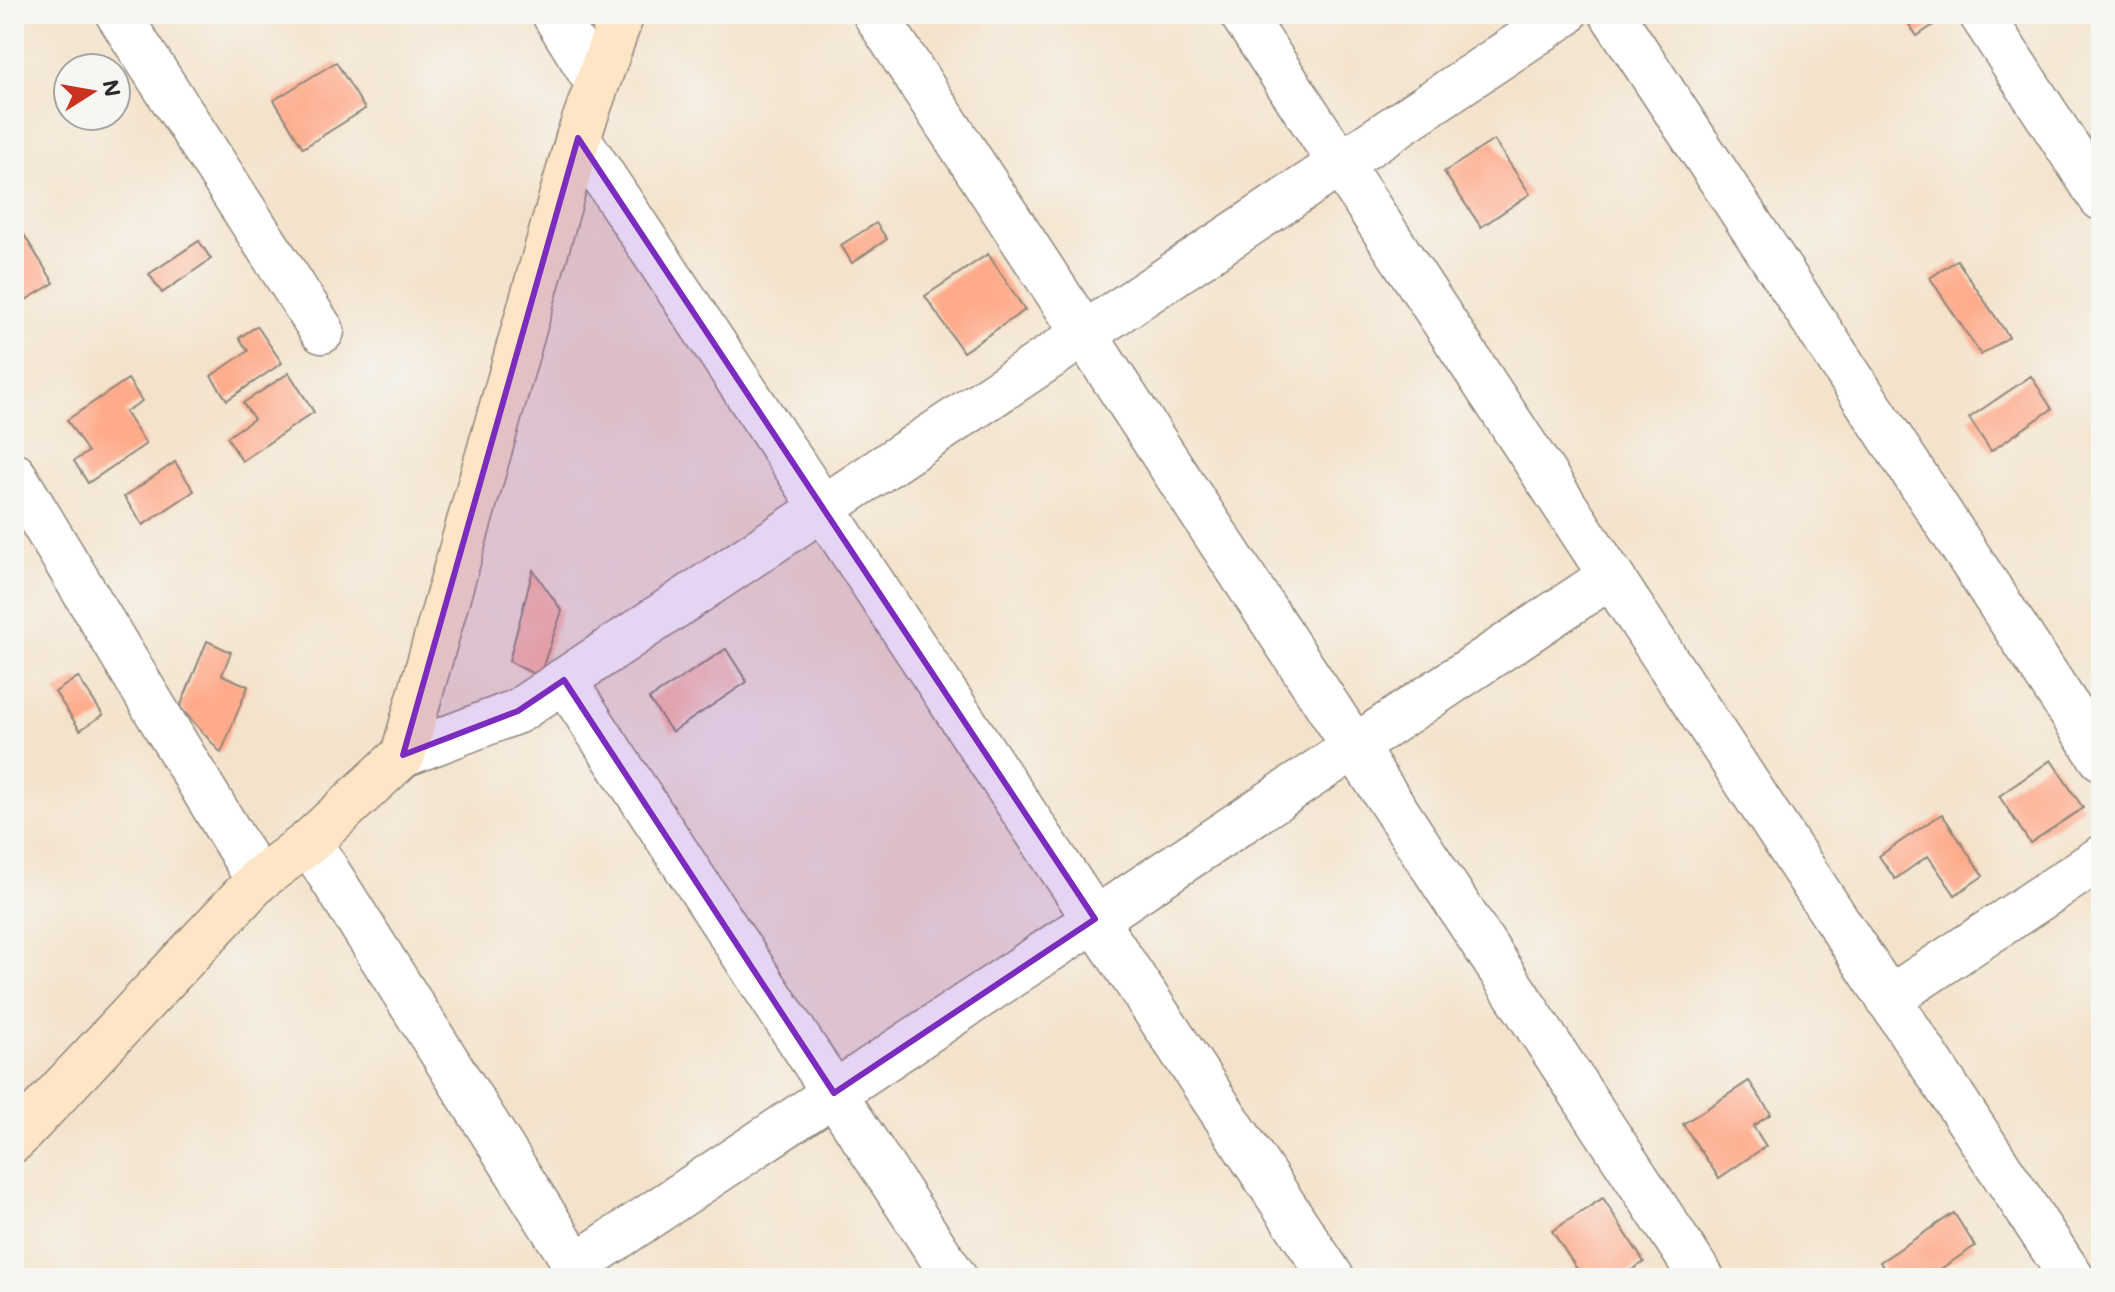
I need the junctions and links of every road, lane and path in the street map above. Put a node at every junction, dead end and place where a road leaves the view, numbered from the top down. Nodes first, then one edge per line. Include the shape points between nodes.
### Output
1 (118, 14) edge
2 (554, 14) edge
3 (622, 14) edge
4 (875, 14) edge
5 (1242, 14) edge
6 (1565, 14) edge
7 (1612, 14) edge
8 (1981, 14) edge
9 (597, 83) junction
10 (578, 138) junction
11 (1340, 164) junction
12 (2101, 198) edge
13 (322, 331) dead end
14 (1085, 334) junction
15 (14, 475) edge
16 (823, 508) junction
17 (1611, 576) junction
18 (564, 680) junction
19 (1354, 747) junction
20 (403, 755) junction
21 (2101, 758) edge
22 (309, 842) junction
23 (2101, 858) edge
24 (258, 880) junction
25 (1095, 919) junction
26 (1888, 999) junction
27 (834, 1093) junction
28 (14, 1140) edge
29 (580, 1272) edge
30 (955, 1278) edge
31 (1332, 1278) edge
32 (1702, 1278) edge
33 (2072, 1278) edge

1 - 13 street
2 - 9 street
3 - 9 street
4 - 14 street
5 - 11 street
6 - 11 street
7 - 21 street
8 - 12 street
9 - 10 street
10 - 16 street
10 - 20 street
11 - 14 street
11 - 17 street
14 - 16 street
14 - 19 street
15 - 24 street
16 - 18 street
16 - 25 street
17 - 19 street
17 - 26 street
18 - 20 street via 518,711
18 - 27 street
19 - 25 street
19 - 32 street
20 - 22 street
22 - 24 street
22 - 29 street
23 - 26 street
24 - 28 street
25 - 27 street
25 - 31 street
26 - 33 street
27 - 29 street
27 - 30 street

